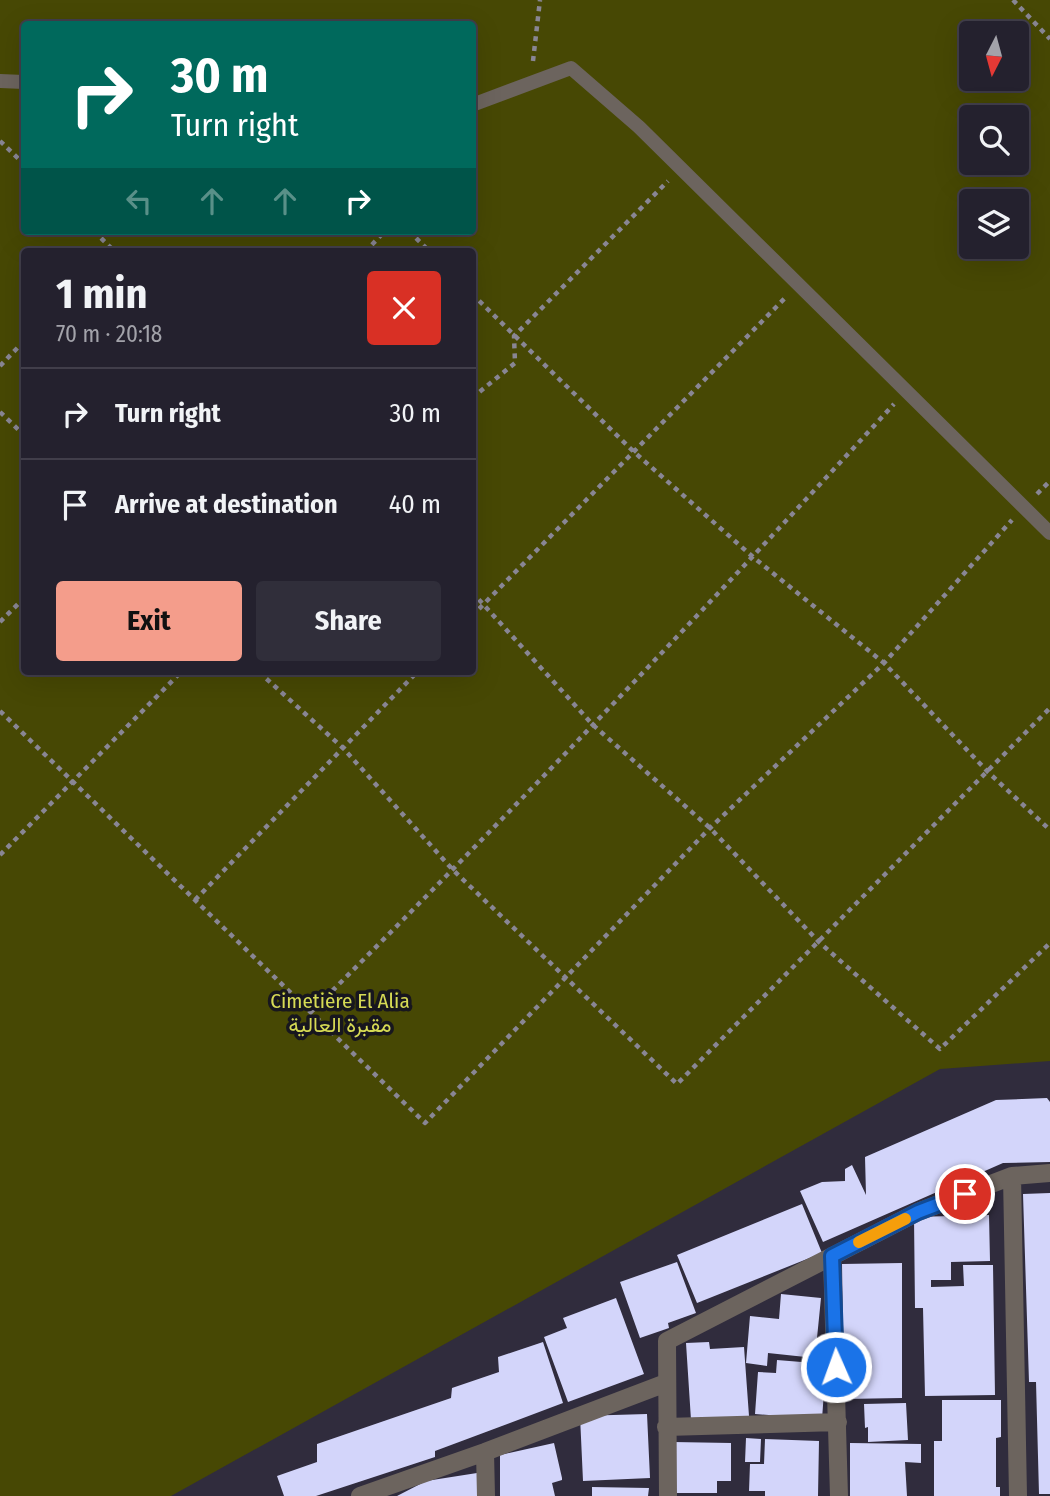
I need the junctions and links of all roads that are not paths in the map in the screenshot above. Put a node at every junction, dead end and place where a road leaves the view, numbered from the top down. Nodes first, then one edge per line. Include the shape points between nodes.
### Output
1 (0, 81) edge
2 (21, 82) edge
3 (476, 103) edge
4 (1050, 533) edge
5 (1050, 1173) edge
6 (1012, 1176) junction
7 (832, 1256) junction
8 (666, 1383) junction
9 (838, 1422) junction
10 (666, 1427) junction
11 (485, 1452) junction
12 (360, 1496) edge
13 (486, 1496) edge
14 (668, 1496) edge
15 (839, 1496) edge
16 (1018, 1496) edge

1 - 2 lane
3 - 4 lane via 571,68 639,127
5 - 6 street
6 - 7 street via 918,1212
6 - 16 street
7 - 8 street via 667,1341
7 - 9 street
8 - 10 street
8 - 11 street
9 - 10 street
9 - 15 street
10 - 14 street
11 - 12 street
11 - 13 street

